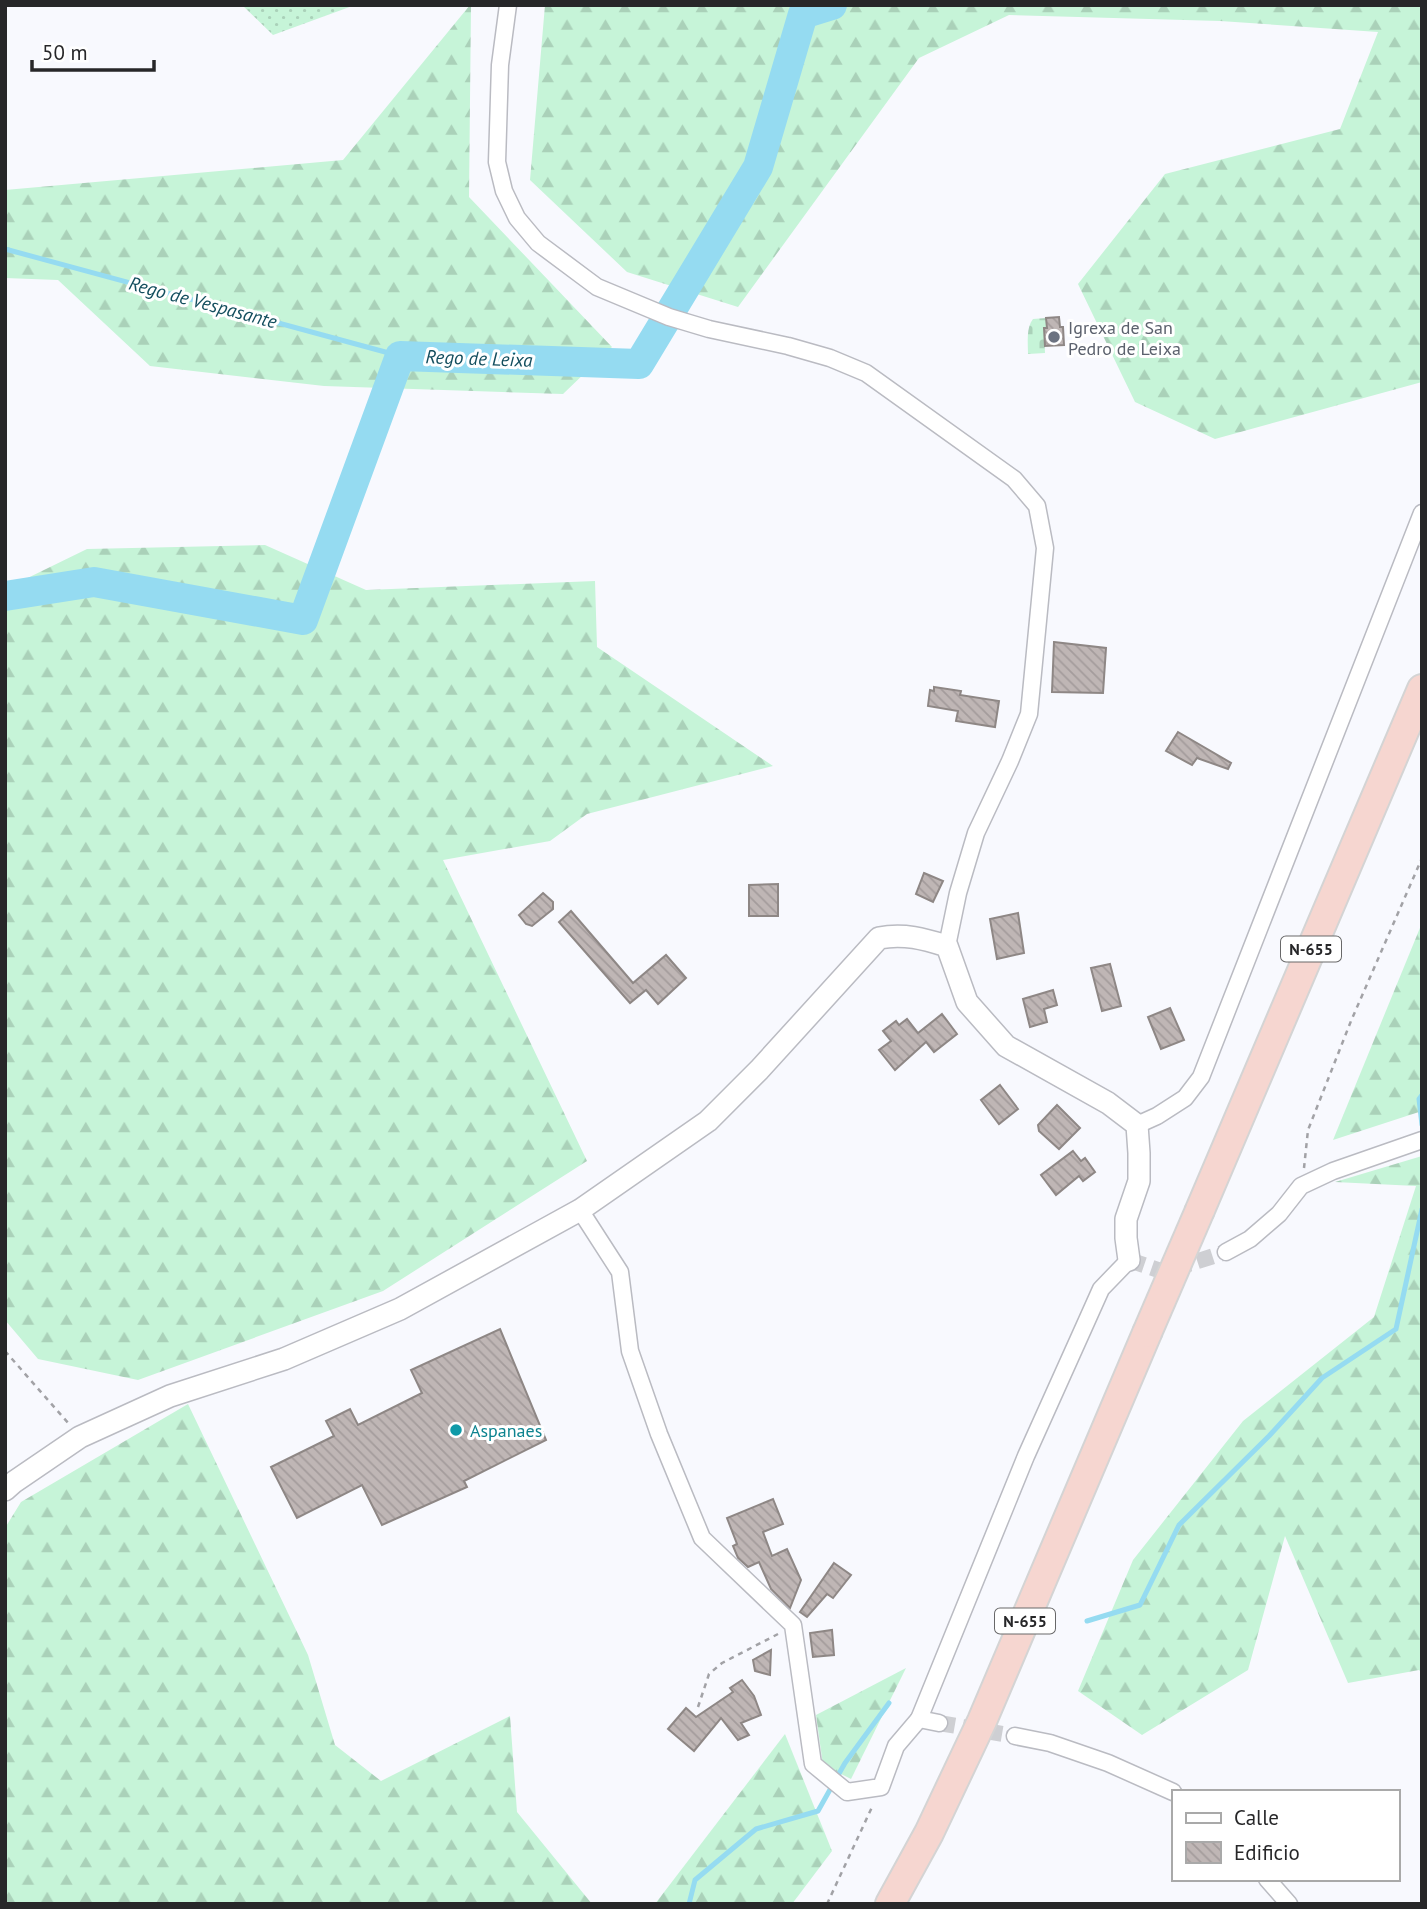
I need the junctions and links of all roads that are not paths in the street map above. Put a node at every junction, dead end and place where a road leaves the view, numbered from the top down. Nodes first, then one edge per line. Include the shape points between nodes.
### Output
1 (508, 5) edge
2 (1422, 513) edge
3 (1422, 689) edge
4 (947, 946) junction
5 (1137, 1125) junction
6 (1422, 1140) edge
7 (580, 1210) junction
8 (1226, 1252) tunnel mouth
9 (1129, 1260) joint
10 (5, 1490) edge
11 (919, 1720) junction
12 (939, 1723) tunnel mouth
13 (1015, 1736) tunnel mouth
14 (1172, 1792) edge
15 (1269, 1881) edge
16 (890, 1904) edge
17 (1289, 1904) edge

1 - 4 street via 500,65 497,162 516,218 538,243 597,287 669,317 788,346 866,373 1014,479 1037,506 1045,548 1029,714 975,834
2 - 5 street via 1201,1077 1185,1098
3 - 16 highway, N-655, bridge via 982,1721
4 - 5 street via 967,1002 1006,1046
4 - 7 street via 914,936 879,938 708,1121
5 - 9 street via 1139,1181 1126,1219
6 - 8 street via 1301,1186 1279,1214
7 - 10 street via 400,1308 284,1359 170,1396 80,1437
7 - 11 street via 620,1272 630,1351 702,1538 793,1625 813,1764 846,1792 881,1787 896,1746
9 - 11 street via 1101,1289 1055,1389
11 - 12 street
13 - 14 street via 1108,1763
15 - 17 street

